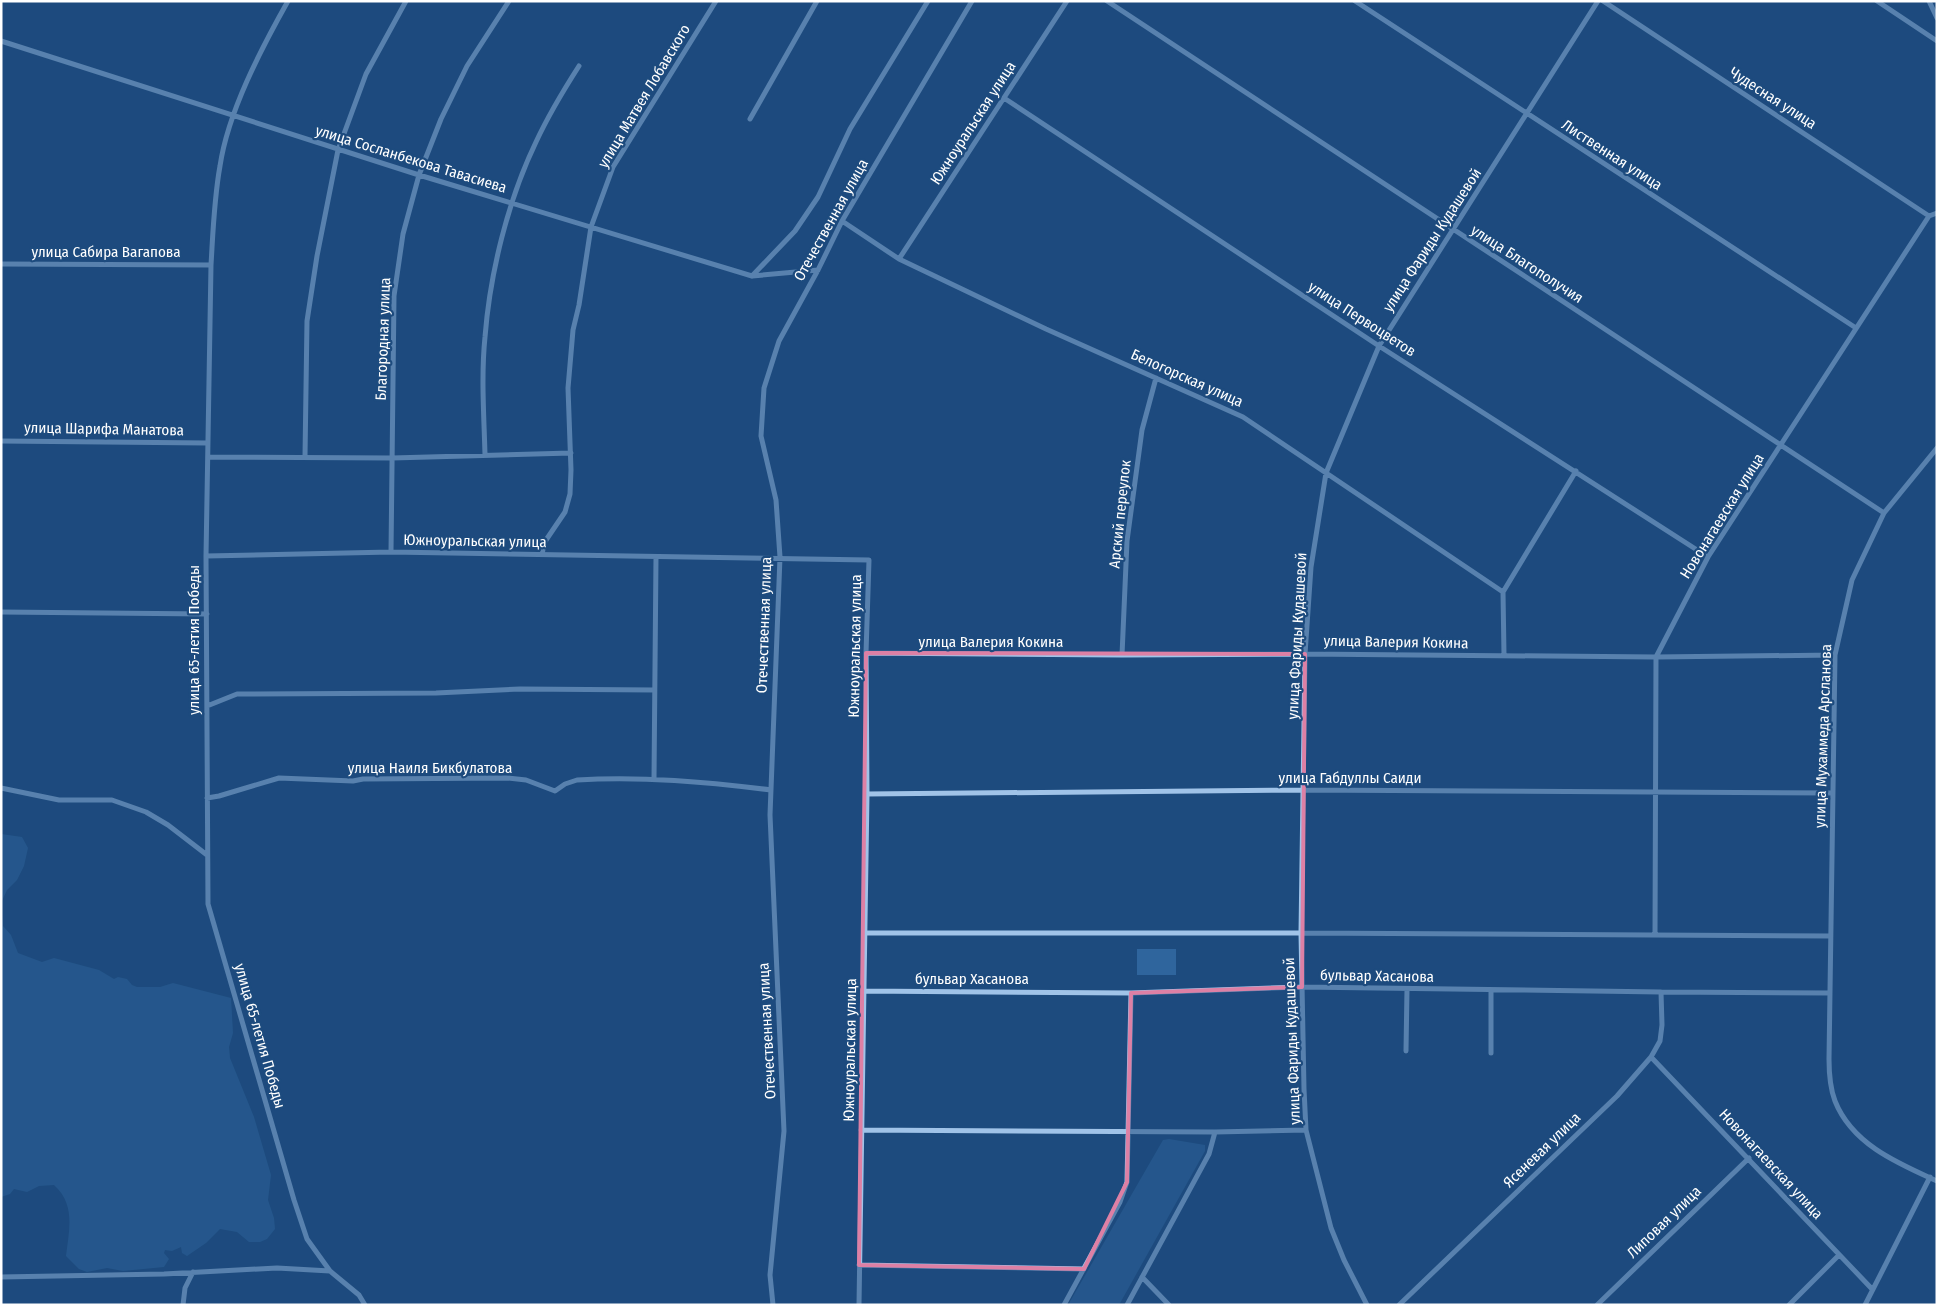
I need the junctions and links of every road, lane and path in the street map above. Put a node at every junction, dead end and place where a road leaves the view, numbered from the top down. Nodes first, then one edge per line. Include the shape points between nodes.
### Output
1 (288, 1) edge
2 (406, 1) edge
3 (509, 1) edge
4 (716, 1) edge
5 (817, 1) edge
6 (928, 1) edge
7 (972, 1) edge
8 (1067, 1) edge
9 (1107, 1) edge
10 (1355, 1) edge
11 (1598, 1) edge
12 (1603, 1) edge
13 (1877, 1) edge
14 (1929, 1) edge
15 (1937, 18) edge
16 (1, 41) edge
17 (1937, 41) edge
18 (579, 66) dead end
19 (1004, 98) junction
20 (1527, 114) junction
21 (233, 117) junction
22 (750, 119) dead end
23 (338, 150) junction
24 (419, 175) junction
25 (512, 203) junction
26 (1937, 213) edge
27 (1929, 216) junction
28 (842, 221) junction
29 (591, 227) junction
30 (1454, 230) junction
31 (899, 259) junction
32 (1, 264) edge
33 (211, 265) junction
34 (818, 270) junction
35 (752, 276) junction
36 (1856, 328) junction
37 (1379, 346) junction
38 (1156, 378) junction
39 (1, 441) edge
40 (207, 443) junction
41 (1780, 446) junction
42 (1937, 448) edge
43 (571, 453) junction
44 (486, 455) junction
45 (305, 456) junction
46 (208, 457) junction
47 (392, 458) junction
48 (1576, 472) junction
49 (1326, 473) junction
50 (1884, 513) junction
51 (391, 552) junction
52 (542, 555) junction
53 (206, 556) junction
54 (656, 557) junction
55 (780, 557) junction
56 (1708, 557) junction
57 (1503, 592) junction
58 (1, 612) edge
59 (207, 614) junction
60 (866, 653) junction
61 (1305, 654) junction
62 (1835, 655) junction
63 (1122, 656) junction
64 (1504, 656) junction
65 (1656, 657) junction
66 (655, 690) junction
67 (207, 706) junction
68 (654, 779) junction
69 (1, 788) edge
70 (771, 790) junction
71 (1303, 790) junction
72 (1655, 792) junction
73 (1833, 793) junction
74 (867, 794) junction
75 (207, 798) junction
76 (207, 855) junction
77 (1301, 932) junction
78 (864, 934) junction
79 (1655, 935) junction
80 (1831, 936) junction
81 (1302, 987) junction
82 (1407, 989) junction
83 (1491, 990) junction
84 (863, 991) junction
85 (1661, 992) junction
86 (1131, 993) junction
87 (1830, 993) junction
88 (1406, 1052) dead end
89 (1491, 1053) dead end
90 (1652, 1057) junction
91 (861, 1130) junction
92 (1306, 1130) junction
93 (1129, 1131) junction
94 (1215, 1132) junction
95 (1749, 1158) junction
96 (1930, 1177) junction
97 (1937, 1180) edge
98 (1839, 1255) junction
99 (859, 1266) junction
100 (1084, 1269) junction
101 (330, 1271) junction
102 (193, 1272) junction
103 (1, 1277) edge
104 (1142, 1277) junction
105 (1872, 1289) junction
106 (183, 1305) edge
107 (365, 1305) edge
108 (773, 1305) edge
109 (858, 1305) edge
110 (1064, 1305) edge
111 (1127, 1305) edge
112 (1169, 1305) edge
113 (1368, 1305) edge
114 (1399, 1305) edge
115 (1597, 1305) edge
116 (1789, 1305) edge
117 (1865, 1305) edge

1 - 21 street, улица 65-летия Победы via 262,47
2 - 23 street via 366,74
3 - 24 street, Благородная улица via 467,66
4 - 29 street, улица Матвея Лобавского via 613,167
5 - 22 street
6 - 35 street via 850,129 818,197 795,231
7 - 28 street, Отечественная улица
8 - 19 street, Южноуральская улица
9 - 30 street, улица Благополучия
10 - 20 street, Лиственная улица
11 - 20 street, улица Фариды Кудашевой
12 - 27 street, Чудесная улица
13 - 17 street
14 - 15 street
16 - 21 street, улица Сосланбекова Тавасиева
18 - 25 street via 536,142
19 - 31 street, Южноуральская улица
19 - 37 street, улица Первоцветов
20 - 30 street, улица Фариды Кудашевой
20 - 36 street, Лиственная улица
21 - 23 street, улица Сосланбекова Тавасиева
21 - 33 street, улица 65-летия Победы via 220,165
23 - 24 street, улица Сосланбекова Тавасиева
23 - 45 street via 307,320
24 - 25 street, улица Сосланбекова Тавасиева
24 - 47 street, Благородная улица via 403,234 394,296
25 - 29 street, улица Сосланбекова Тавасиева
25 - 44 street via 492,287 485,338
26 - 27 street
27 - 36 street, Новонагаевская улица
28 - 31 street, Белогорская улица
28 - 34 street, Отечественная улица
29 - 35 street, улица Сосланбекова Тавасиева
29 - 43 street, улица Матвея Лобавского via 572,340 568,388
30 - 37 street, улица Фариды Кудашевой
30 - 41 street, улица Благополучия
31 - 38 street, Белогорская улица
32 - 33 street, улица Сабира Вагапова
33 - 40 street, улица 65-летия Победы
34 - 35 street, улица Сосланбекова Тавасиева
34 - 55 street, Отечественная улица via 779,341 764,388 760,436 776,500
36 - 41 street, Новонагаевская улица
37 - 48 street, улица Первоцветов
37 - 49 street, улица Фариды Кудашевой
38 - 49 street, Белогорская улица via 1244,417
38 - 63 street, Арский переулок via 1142,430 1127,541
39 - 40 street, улица Шарифа Манатова
40 - 46 street, улица 65-летия Победы
41 - 50 street, улица Благополучия
41 - 56 street, Новонагаевская улица
42 - 50 street, улица Мухаммеда Арсланова
43 - 44 street
43 - 52 street, улица Матвея Лобавского via 570,494 565,512 544,543
44 - 47 street
45 - 46 street
45 - 47 street
46 - 53 street, улица 65-летия Победы
47 - 51 street, Благородная улица
48 - 56 street, улица Первоцветов
48 - 57 street
49 - 57 street, Белогорская улица
49 - 61 street, улица Фариды Кудашевой via 1311,567
50 - 62 street, улица Мухаммеда Арсланова via 1852,580
51 - 52 street, Южноуральская улица
51 - 53 street, Южноуральская улица
52 - 54 street, Южноуральская улица
53 - 59 street, улица 65-летия Победы
54 - 55 street, Южноуральская улица
54 - 66 street
55 - 60 street, Южноуральская улица via 869,560
55 - 70 street, Отечественная улица
56 - 65 street, Новонагаевская улица
57 - 64 street
58 - 59 street
59 - 67 street, улица 65-летия Победы
60 - 63 street, улица Валерия Кокина
60 - 74 street, Южноуральская улица
61 - 63 street, улица Валерия Кокина
61 - 64 street, улица Валерия Кокина
61 - 71 street, улица Фариды Кудашевой
62 - 65 street, улица Валерия Кокина
62 - 73 street, улица Мухаммеда Арсланова
64 - 65 street, улица Валерия Кокина
65 - 72 street, Новонагаевская улица
66 - 67 street via 237,694
66 - 68 street
67 - 75 street, улица 65-летия Победы
68 - 70 street, улица Наиля Бикбулатова
68 - 75 street, улица Наиля Бикбулатова via 577,780 555,791 526,780 507,778 353,781 278,778
69 - 76 street via 59,800 112,800 168,825
70 - 108 street, Отечественная улица via 784,1131 770,1275
71 - 72 street, улица Габдуллы Саиди
71 - 74 street, улица Габдуллы Саиди
71 - 77 street, улица Фариды Кудашевой
72 - 73 street, улица Габдуллы Саиди
72 - 79 street, Новонагаевская улица
73 - 80 street, улица Мухаммеда Арсланова
74 - 78 street, Южноуральская улица
75 - 76 street, улица 65-летия Победы
76 - 101 street, улица 65-летия Победы via 208,904 294,1200 307,1239
77 - 78 street
77 - 79 street
77 - 81 street, улица Фариды Кудашевой
78 - 84 street, Южноуральская улица
79 - 80 street
80 - 87 street, улица Мухаммеда Арсланова
81 - 82 street, бульвар Хасанова
81 - 86 street, бульвар Хасанова
81 - 92 street, улица Фариды Кудашевой
82 - 83 street, бульвар Хасанова
82 - 88 street
83 - 85 street, бульвар Хасанова
83 - 89 street
84 - 86 street, бульвар Хасанова
84 - 91 street, Южноуральская улица
85 - 87 street, бульвар Хасанова
85 - 90 street, Ясеневая улица via 1660,1041
86 - 93 street
87 - 96 street, улица Мухаммеда Арсланова via 1830,1078 1834,1100 1844,1119 1872,1147
90 - 95 street, Новонагаевская улица
90 - 114 street, Ясеневая улица via 1617,1096
91 - 93 street
91 - 99 street, Южноуральская улица
92 - 94 street
92 - 113 street, улица Фариды Кудашевой via 1331,1228
93 - 94 street
93 - 100 street via 1127,1182 1120,1202
94 - 104 street via 1208,1154
95 - 98 street, Новонагаевская улица
95 - 115 street, Липовая улица
96 - 97 street, улица Мухаммеда Арсланова
96 - 105 street
98 - 105 street, Новонагаевская улица
98 - 116 street
99 - 100 street
99 - 109 street, Южноуральская улица
100 - 110 street
101 - 102 street via 277,1268
101 - 107 street, улица 65-летия Победы via 359,1295
102 - 103 street
102 - 106 street via 185,1288
104 - 111 street
104 - 112 street
105 - 117 street

